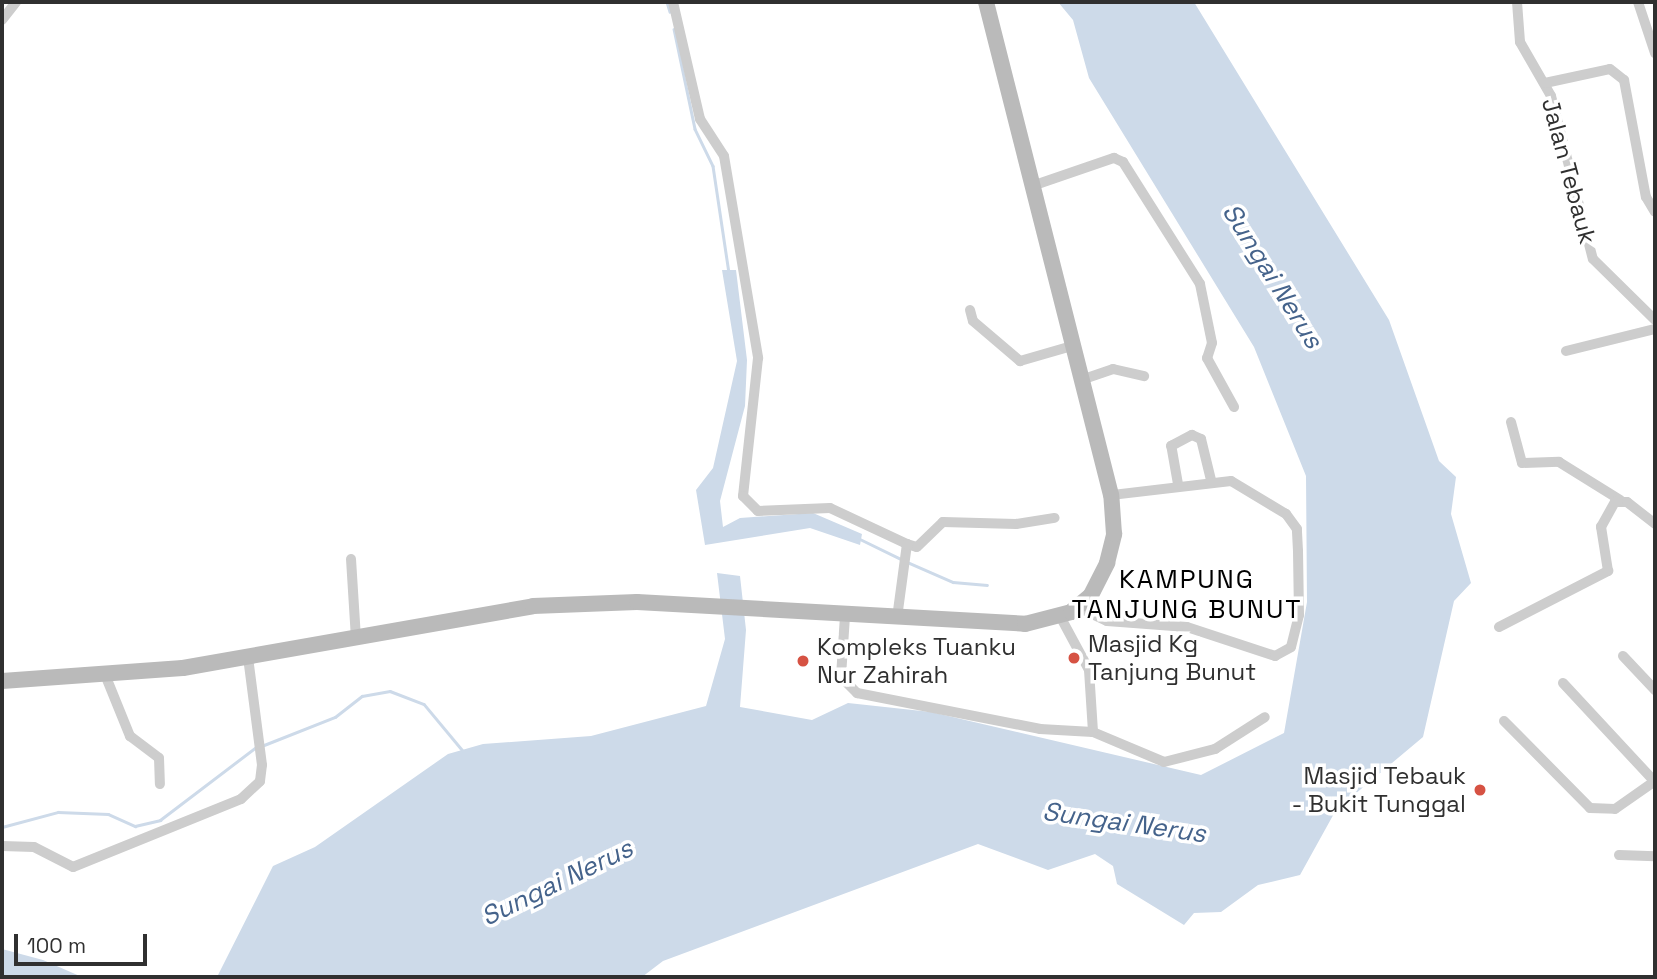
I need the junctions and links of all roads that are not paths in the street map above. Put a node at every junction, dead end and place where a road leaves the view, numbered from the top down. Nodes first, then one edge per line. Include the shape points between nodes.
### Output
1 (16, 2) edge
2 (673, 2) edge
3 (986, 2) edge
4 (1517, 2) edge
5 (1638, 2) edge
6 (2, 20) edge
7 (1654, 56) edge
8 (1545, 83) junction
9 (1032, 186) junction
10 (1655, 212) edge
11 (971, 310) dead end
12 (1655, 320) edge
13 (1655, 328) edge
14 (1072, 346) junction
15 (1566, 351) dead end
16 (1144, 376) dead end
17 (1081, 380) junction
18 (1234, 407) dead end
19 (1511, 422) dead end
20 (1211, 480) junction
21 (1178, 484) junction
22 (1111, 495) junction
23 (1620, 500) junction
24 (1055, 518) dead end
25 (1655, 524) edge
26 (906, 548) junction
27 (351, 559) dead end
28 (1077, 607) junction
29 (845, 616) junction
30 (897, 618) junction
31 (1061, 618) junction
32 (1499, 627) dead end
33 (356, 639) junction
34 (1623, 656) dead end
35 (248, 657) junction
36 (106, 677) junction
37 (2, 681) edge
38 (1563, 683) dead end
39 (1655, 690) edge
40 (1265, 716) dead end
41 (1504, 721) dead end
42 (1093, 732) junction
43 (1655, 781) edge
44 (160, 784) dead end
45 (2, 846) edge
46 (1619, 855) dead end
47 (1655, 856) edge

1 - 6 street
2 - 26 street via 701,119 724,156 758,358 743,496 758,511 830,508
3 - 9 street
4 - 8 street, Jalan Tebauk via 1520,42
5 - 7 street
8 - 10 street via 1611,69 1624,80 1646,197
8 - 12 street, Jalan Tebauk via 1593,259
9 - 14 street
9 - 18 street via 1114,158 1123,162 1200,284 1212,343 1207,358
11 - 14 street via 973,321 1020,361
13 - 15 street
14 - 17 street
16 - 17 street via 1113,369
17 - 22 street
19 - 23 street via 1522,463 1559,461
20 - 21 street
20 - 21 street via 1201,439 1192,435 1171,446
20 - 28 street via 1236,483 1297,529 1299,615 1286,653 1275,656 1186,627 1107,621
21 - 22 street
22 - 28 street via 1112,550 1098,584
23 - 25 street
23 - 32 street via 1601,527 1608,571
24 - 26 street via 1016,524 943,522 917,547
26 - 30 street
27 - 33 street
28 - 31 street
29 - 30 street
29 - 33 street via 712,607 533,606
29 - 42 street via 841,677 857,693 1040,730
30 - 31 street via 1025,624
31 - 42 street via 1089,670
33 - 35 street
34 - 39 street
35 - 36 street
35 - 45 street via 262,753 260,780 238,801 72,867 34,847
36 - 37 street
36 - 44 street via 130,736 159,758
38 - 43 street
40 - 42 street via 1215,749 1164,762
41 - 43 street via 1590,808 1615,809
46 - 47 street

